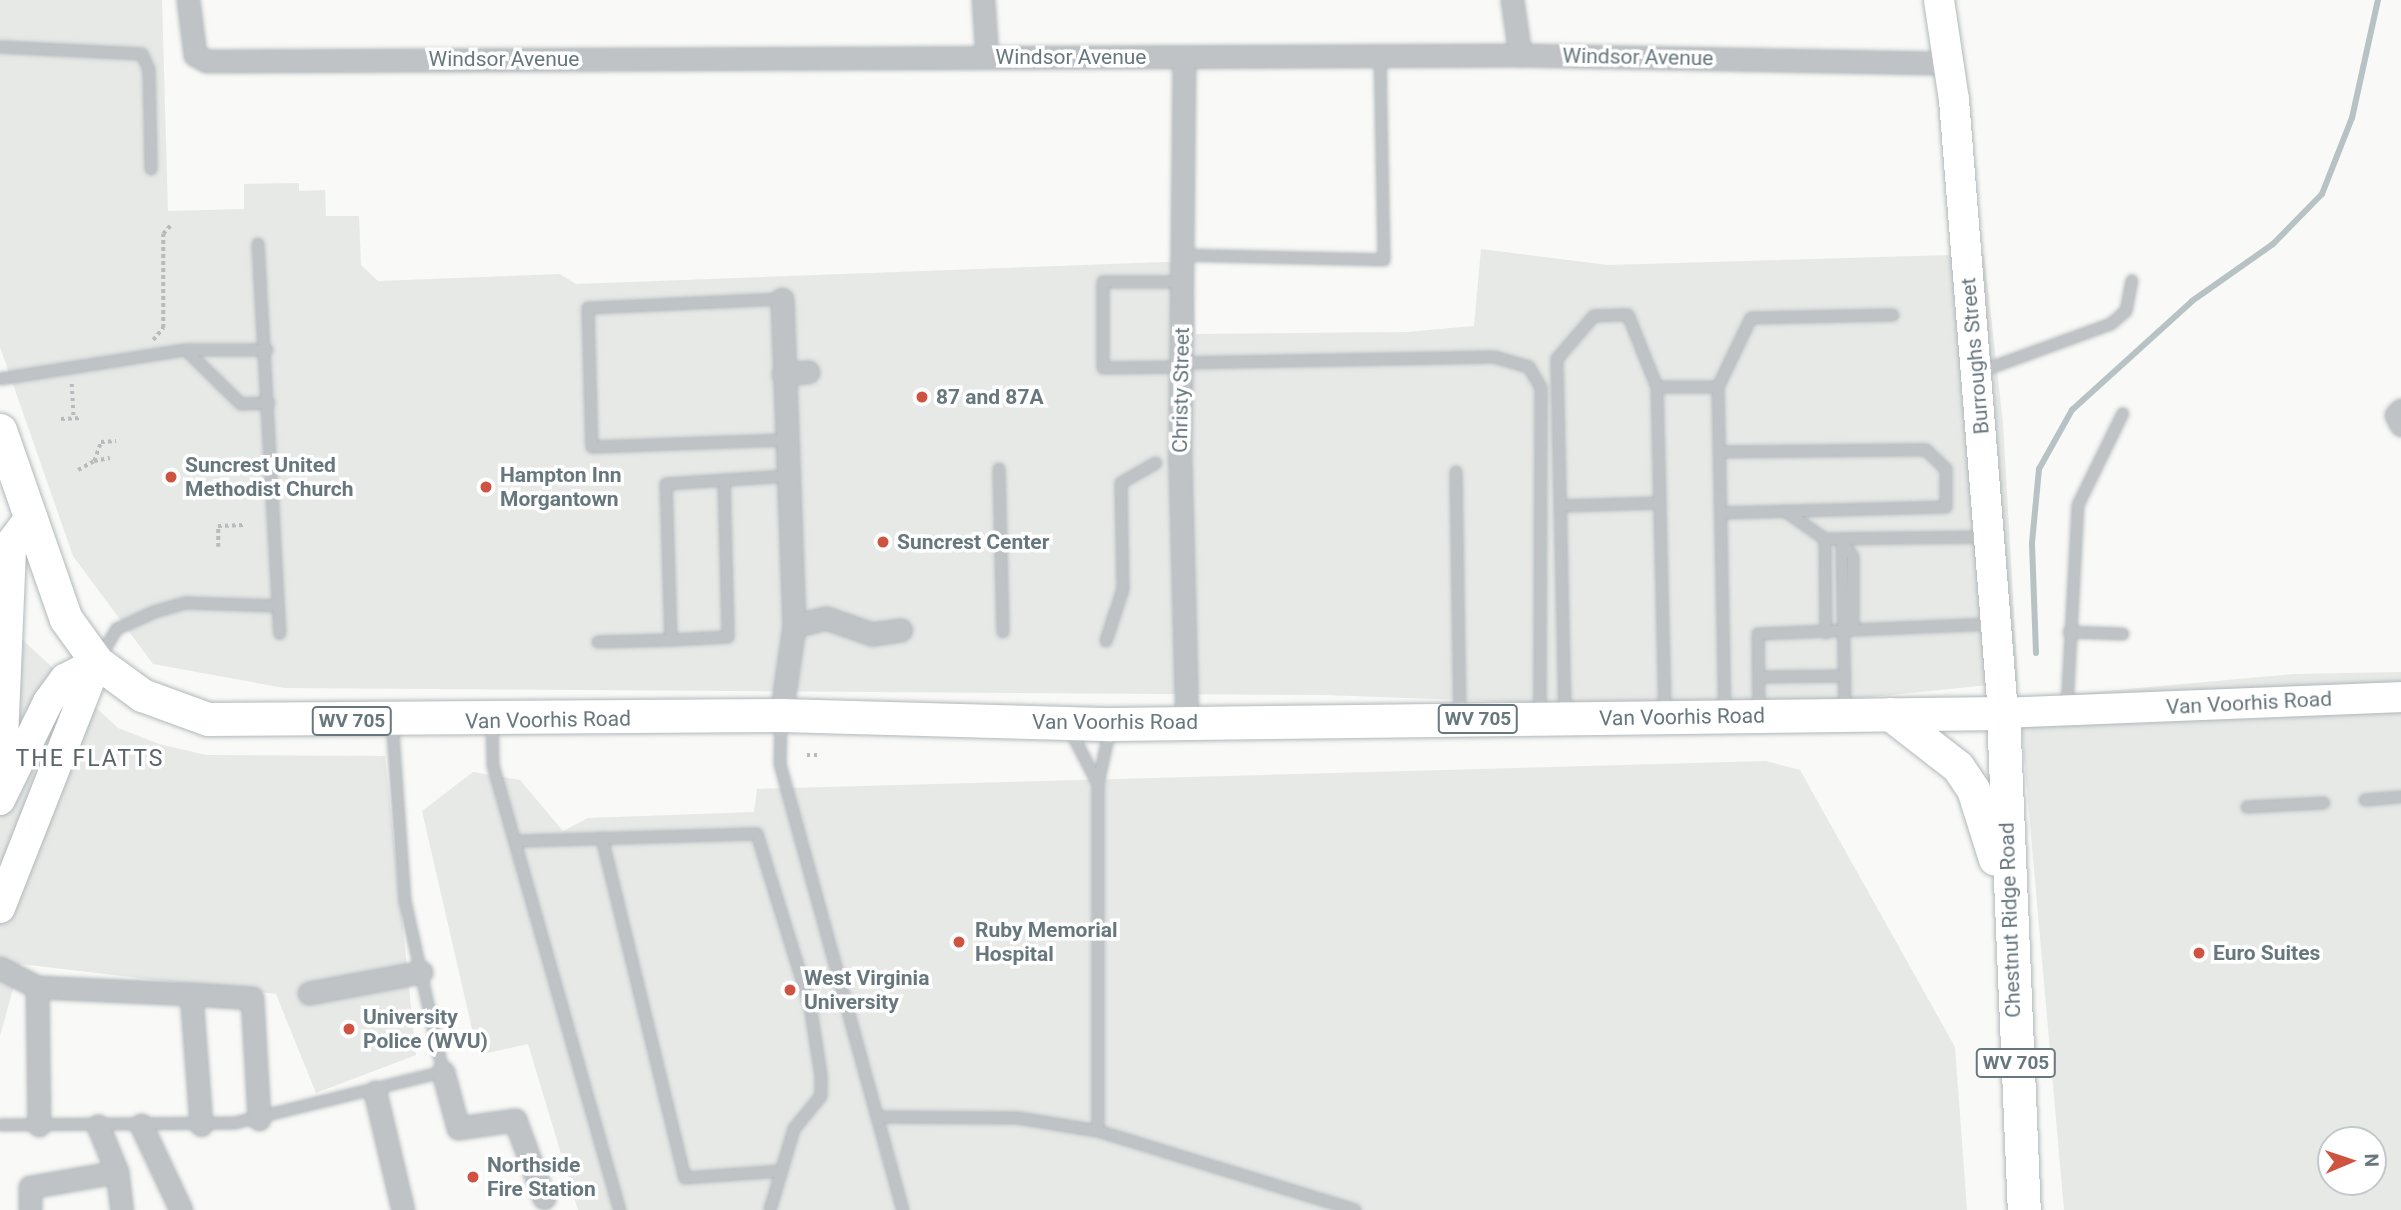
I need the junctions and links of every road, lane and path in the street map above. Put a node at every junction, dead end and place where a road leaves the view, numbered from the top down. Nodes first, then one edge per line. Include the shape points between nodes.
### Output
1 (188, 0) edge
2 (983, 0) edge
3 (1512, 0) edge
4 (1939, 0) edge
5 (0, 47) edge
6 (1520, 55) junction
7 (1380, 56) junction
8 (987, 57) junction
9 (1184, 57) junction
10 (1949, 63) junction
11 (151, 169) dead end
12 (170, 226) dead end
13 (258, 244) dead end
14 (1182, 255) junction
15 (2132, 281) dead end
16 (1182, 282) junction
17 (782, 299) joint
18 (1893, 315) dead end
19 (153, 340) dead end
20 (186, 350) junction
21 (267, 350) junction
22 (1182, 365) junction
23 (808, 372) dead end
24 (1976, 373) junction
25 (783, 374) junction
26 (0, 379) edge
27 (72, 384) dead end
28 (1657, 387) junction
29 (1718, 387) junction
30 (269, 403) junction
31 (2401, 410) edge
32 (2123, 414) dead end
33 (74, 418) junction
34 (80, 418) dead end
35 (61, 419) dead end
36 (2401, 425) edge
37 (0, 430) edge
38 (787, 440) junction
39 (117, 441) dead end
40 (1720, 452) junction
41 (110, 458) dead end
42 (94, 461) junction
43 (1156, 463) dead end
44 (999, 469) dead end
45 (78, 470) dead end
46 (1456, 472) dead end
47 (788, 476) junction
48 (724, 480) junction
49 (1660, 503) junction
50 (1561, 506) junction
51 (1785, 511) junction
52 (1721, 513) junction
53 (31, 518) junction
54 (245, 525) dead end
55 (1989, 537) junction
56 (1842, 539) junction
57 (1825, 540) junction
58 (218, 547) dead end
59 (278, 606) junction
60 (1996, 624) junction
61 (794, 626) junction
62 (901, 630) dead end
63 (1003, 632) dead end
64 (2069, 632) junction
65 (280, 633) dead end
66 (1826, 633) junction
67 (1844, 633) junction
68 (2123, 634) dead end
69 (671, 640) junction
70 (1106, 641) dead end
71 (597, 642) dead end
72 (97, 662) junction
73 (1845, 676) junction
74 (1759, 677) junction
75 (2401, 696) edge
76 (2067, 711) junction
77 (2003, 713) junction
78 (1845, 714) junction
79 (1891, 714) junction
80 (781, 715) junction
81 (1725, 716) junction
82 (1759, 716) junction
83 (1665, 717) junction
84 (1553, 718) junction
85 (1460, 719) junction
86 (492, 720) junction
87 (392, 721) junction
88 (1066, 723) junction
89 (1186, 723) junction
90 (1111, 724) junction
91 (807, 755) dead end
92 (819, 755) dead end
93 (0, 762) edge
94 (1097, 784) junction
95 (2401, 797) edge
96 (0, 800) edge
97 (2365, 800) dead end
98 (2324, 803) dead end
99 (2247, 807) dead end
100 (602, 838) junction
101 (519, 841) junction
102 (2008, 899) junction
103 (0, 908) edge
104 (0, 968) edge
105 (421, 972) junction
106 (37, 987) junction
107 (309, 993) dead end
108 (191, 994) junction
109 (846, 1002) junction
110 (810, 1004) junction
111 (443, 1072) junction
112 (375, 1091) junction
113 (877, 1117) junction
114 (259, 1119) junction
115 (0, 1125) edge
116 (39, 1125) junction
117 (98, 1125) junction
118 (141, 1125) junction
119 (201, 1125) junction
120 (1098, 1130) junction
121 (780, 1171) junction
122 (117, 1172) junction
123 (544, 1198) dead end
124 (30, 1210) edge
125 (122, 1210) edge
126 (181, 1210) edge
127 (404, 1210) edge
128 (620, 1210) edge
129 (770, 1210) edge
130 (903, 1210) edge
131 (1355, 1210) edge
132 (2024, 1210) edge

1 - 8 street, Windsor Avenue via 194,55 207,61
2 - 8 street
3 - 6 street
4 - 10 street, Burroughs Street
5 - 11 lane via 142,54 149,70
6 - 7 street, Windsor Avenue
6 - 10 street, Windsor Avenue
7 - 9 street, Windsor Avenue
7 - 14 lane via 1384,260
8 - 9 street, Windsor Avenue
9 - 14 street, Christy Street
10 - 24 street, Burroughs Street
12 - 19 path via 163,234 163,328
13 - 21 lane
14 - 16 street, Christy Street
15 - 24 lane via 2126,311 2111,324
16 - 22 street, Christy Street
16 - 22 lane via 1103,282 1103,368
17 - 25 street
17 - 38 lane via 588,308 592,447
18 - 29 lane via 1751,318
20 - 21 lane
20 - 26 lane
20 - 30 lane via 241,404
21 - 30 lane
22 - 84 lane via 1494,357 1529,367 1541,388
22 - 89 street, Christy Street
23 - 25 street
24 - 55 street, Burroughs Street
25 - 38 street
27 - 33 path
28 - 29 lane
28 - 49 lane
28 - 50 lane via 1628,316 1594,316 1570,338 1557,359
29 - 40 lane
30 - 59 lane
31 - 36 street via 2396,415
32 - 64 lane via 2078,505
33 - 34 path
33 - 35 path
37 - 53 main road, Van Voorhis Road / WV 705
38 - 47 street
39 - 42 path via 101,442
40 - 51 lane via 1926,450 1946,469 1946,507
40 - 52 lane
41 - 42 path
42 - 45 path
43 - 70 lane via 1121,482 1123,589
44 - 63 lane
46 - 85 lane
47 - 48 lane
47 - 61 street
48 - 69 lane via 666,484
48 - 69 lane via 728,638
49 - 50 lane
49 - 83 lane
50 - 84 lane
51 - 52 lane
51 - 57 lane
52 - 81 lane
53 - 72 main road, Van Voorhis Road / WV 705 via 66,619
53 - 93 main road via 9,547
54 - 58 path via 218,526
55 - 56 lane
55 - 60 street, Burroughs Street
56 - 57 lane
56 - 67 lane via 1853,557 1853,625
57 - 66 lane
59 - 65 lane
59 - 72 lane via 186,603 153,612 117,629
60 - 67 lane
60 - 77 street, Burroughs Street
61 - 62 street via 826,618 872,634
61 - 80 street
64 - 68 lane
64 - 76 lane
66 - 67 lane
66 - 74 lane via 1758,634
67 - 73 lane
69 - 71 lane
72 - 87 main road, Van Voorhis Road / WV 705 via 142,695 208,719
72 - 96 street via 65,679 48,702
72 - 103 street
73 - 74 lane
73 - 78 lane
74 - 82 lane
75 - 76 street, Van Voorhis Road
76 - 77 street, Van Voorhis Road
77 - 79 main road, Van Voorhis Road / WV 705
77 - 102 main road, Chestnut Ridge Road / WV 705
78 - 79 main road, Van Voorhis Road / WV 705
78 - 82 main road, Van Voorhis Road / WV 705
79 - 102 main road via 1958,767 1973,789
80 - 86 main road, Van Voorhis Road / WV 705
80 - 88 main road, Van Voorhis Road / WV 705
80 - 109 lane via 780,764
81 - 82 main road, Van Voorhis Road / WV 705
81 - 83 main road, Van Voorhis Road / WV 705
83 - 84 main road, Van Voorhis Road / WV 705
84 - 85 main road, Van Voorhis Road / WV 705
85 - 89 main road, Van Voorhis Road / WV 705
86 - 87 main road, Van Voorhis Road / WV 705
86 - 101 lane via 493,765
87 - 105 lane via 396,840
88 - 90 main road, Van Voorhis Road / WV 705
88 - 94 lane
89 - 90 main road, Van Voorhis Road / WV 705
90 - 94 lane
91 - 92 path
94 - 120 lane
95 - 97 lane
98 - 99 lane
100 - 101 lane
100 - 110 lane via 757,834
100 - 121 lane via 685,1178
101 - 128 lane
102 - 132 main road, Chestnut Ridge Road / WV 705
104 - 106 street
105 - 107 street
105 - 111 lane
106 - 108 street
106 - 116 street
108 - 114 street via 252,998
108 - 119 street
109 - 110 lane
109 - 113 lane
110 - 121 lane via 821,1097 794,1129
111 - 112 lane
111 - 123 street via 458,1128 515,1120
112 - 114 lane
112 - 127 street
113 - 120 lane via 1018,1118
113 - 130 lane
114 - 119 lane
115 - 116 lane
116 - 117 lane
117 - 118 lane
117 - 122 street
118 - 119 lane
118 - 126 street
120 - 131 lane
121 - 129 lane
122 - 124 street via 30,1187
122 - 125 street

